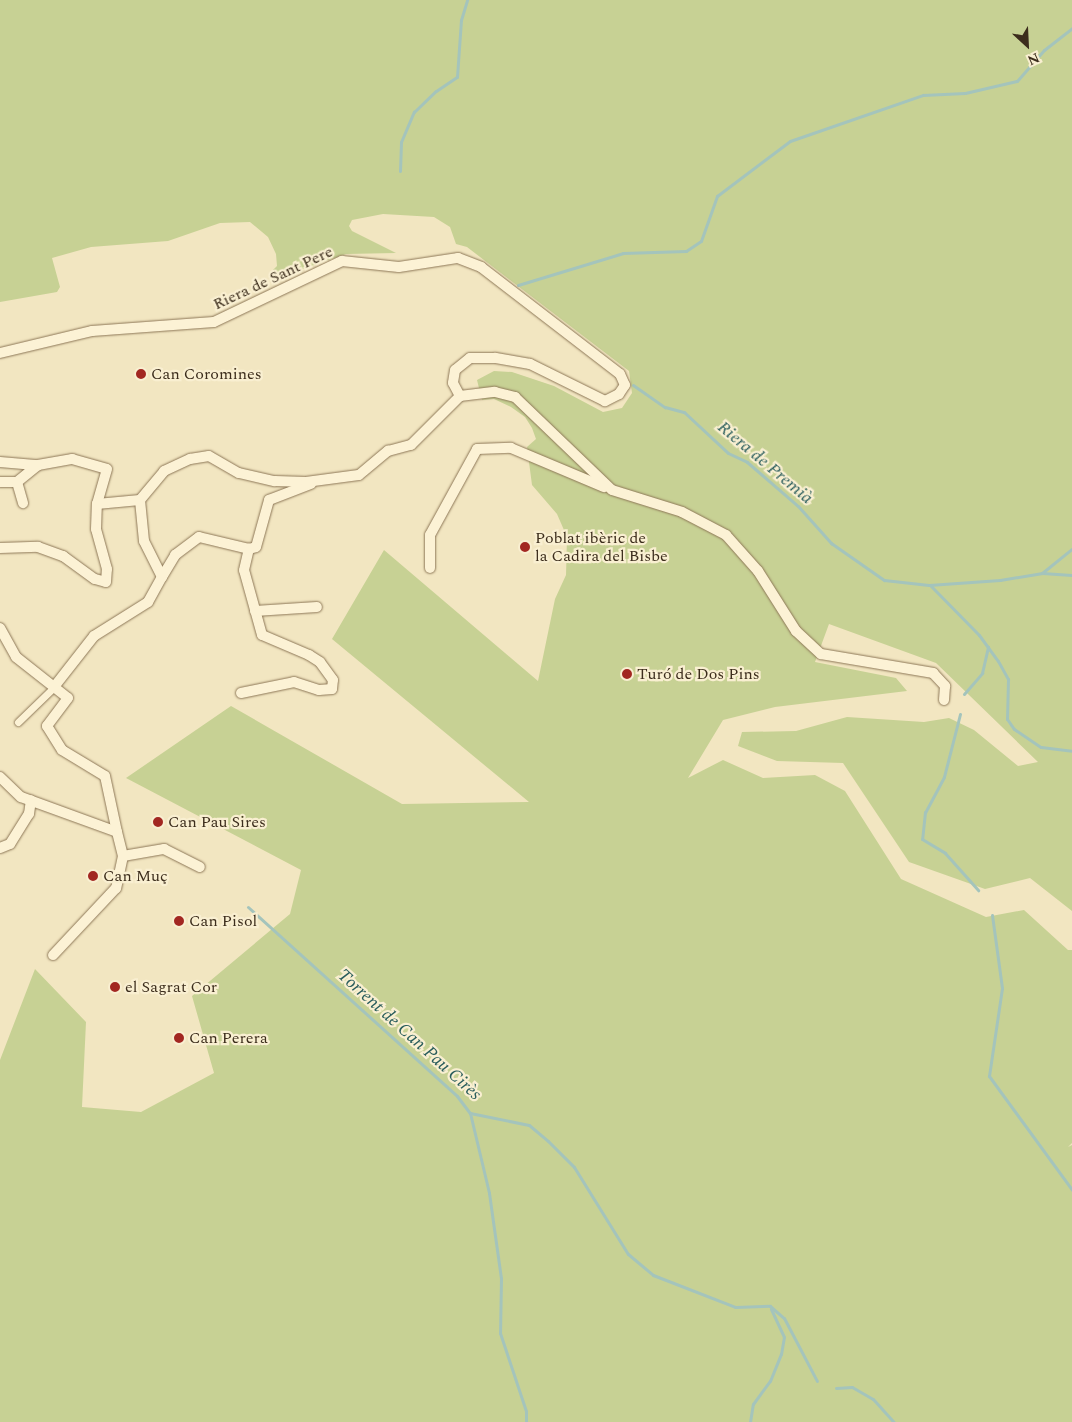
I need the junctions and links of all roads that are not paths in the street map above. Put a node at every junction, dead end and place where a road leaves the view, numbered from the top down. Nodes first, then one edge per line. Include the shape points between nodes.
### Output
1 (0, 353) edge
2 (460, 396) junction
3 (0, 462) edge
4 (38, 465) junction
5 (324, 480) junction
6 (0, 482) edge
7 (17, 482) junction
8 (612, 490) junction
9 (140, 500) junction
10 (23, 503) dead end
11 (97, 504) junction
12 (0, 548) edge
13 (249, 549) junction
14 (430, 568) dead end
15 (162, 577) junction
16 (318, 606) dead end
17 (254, 611) junction
18 (0, 628) edge
19 (54, 687) junction
20 (241, 693) dead end
21 (944, 700) dead end
22 (18, 722) dead end
23 (0, 777) edge
24 (31, 800) junction
25 (117, 832) junction
26 (0, 848) edge
27 (123, 856) junction
28 (200, 867) dead end
29 (53, 955) dead end

1 - 2 street, Riera de Sant Pere via 92,331 214,322 342,261 399,266 458,258 481,267 620,374 625,385 620,394 605,401 530,364 470,358 455,370 453,383
2 - 5 street via 411,445 388,451 359,475
2 - 8 street via 495,392 515,397
3 - 4 street
4 - 7 street
4 - 11 street via 72,459 107,469
5 - 9 street via 275,481 239,473 209,456 164,471
5 - 13 street via 269,500 256,547
6 - 7 street
7 - 10 street
8 - 14 street via 512,448 477,449 430,535
8 - 21 street via 682,512 726,535 758,571 796,631 821,654 933,674 946,686
9 - 11 street
9 - 15 street via 144,542
11 - 12 street via 96,529 107,569 106,582 95,579 63,556 38,547
13 - 15 street via 199,537 175,555
13 - 17 street via 244,570
15 - 19 street via 148,602 94,636
16 - 17 street
17 - 20 street via 262,635 320,662 333,680 332,689 319,690 294,682
18 - 19 street via 16,657
19 - 22 street
19 - 25 street via 68,698 47,726 62,750 105,776
23 - 24 street via 21,797
24 - 25 street
24 - 26 street via 28,814 10,844
25 - 27 street
27 - 28 street via 164,849
27 - 29 street via 116,888

